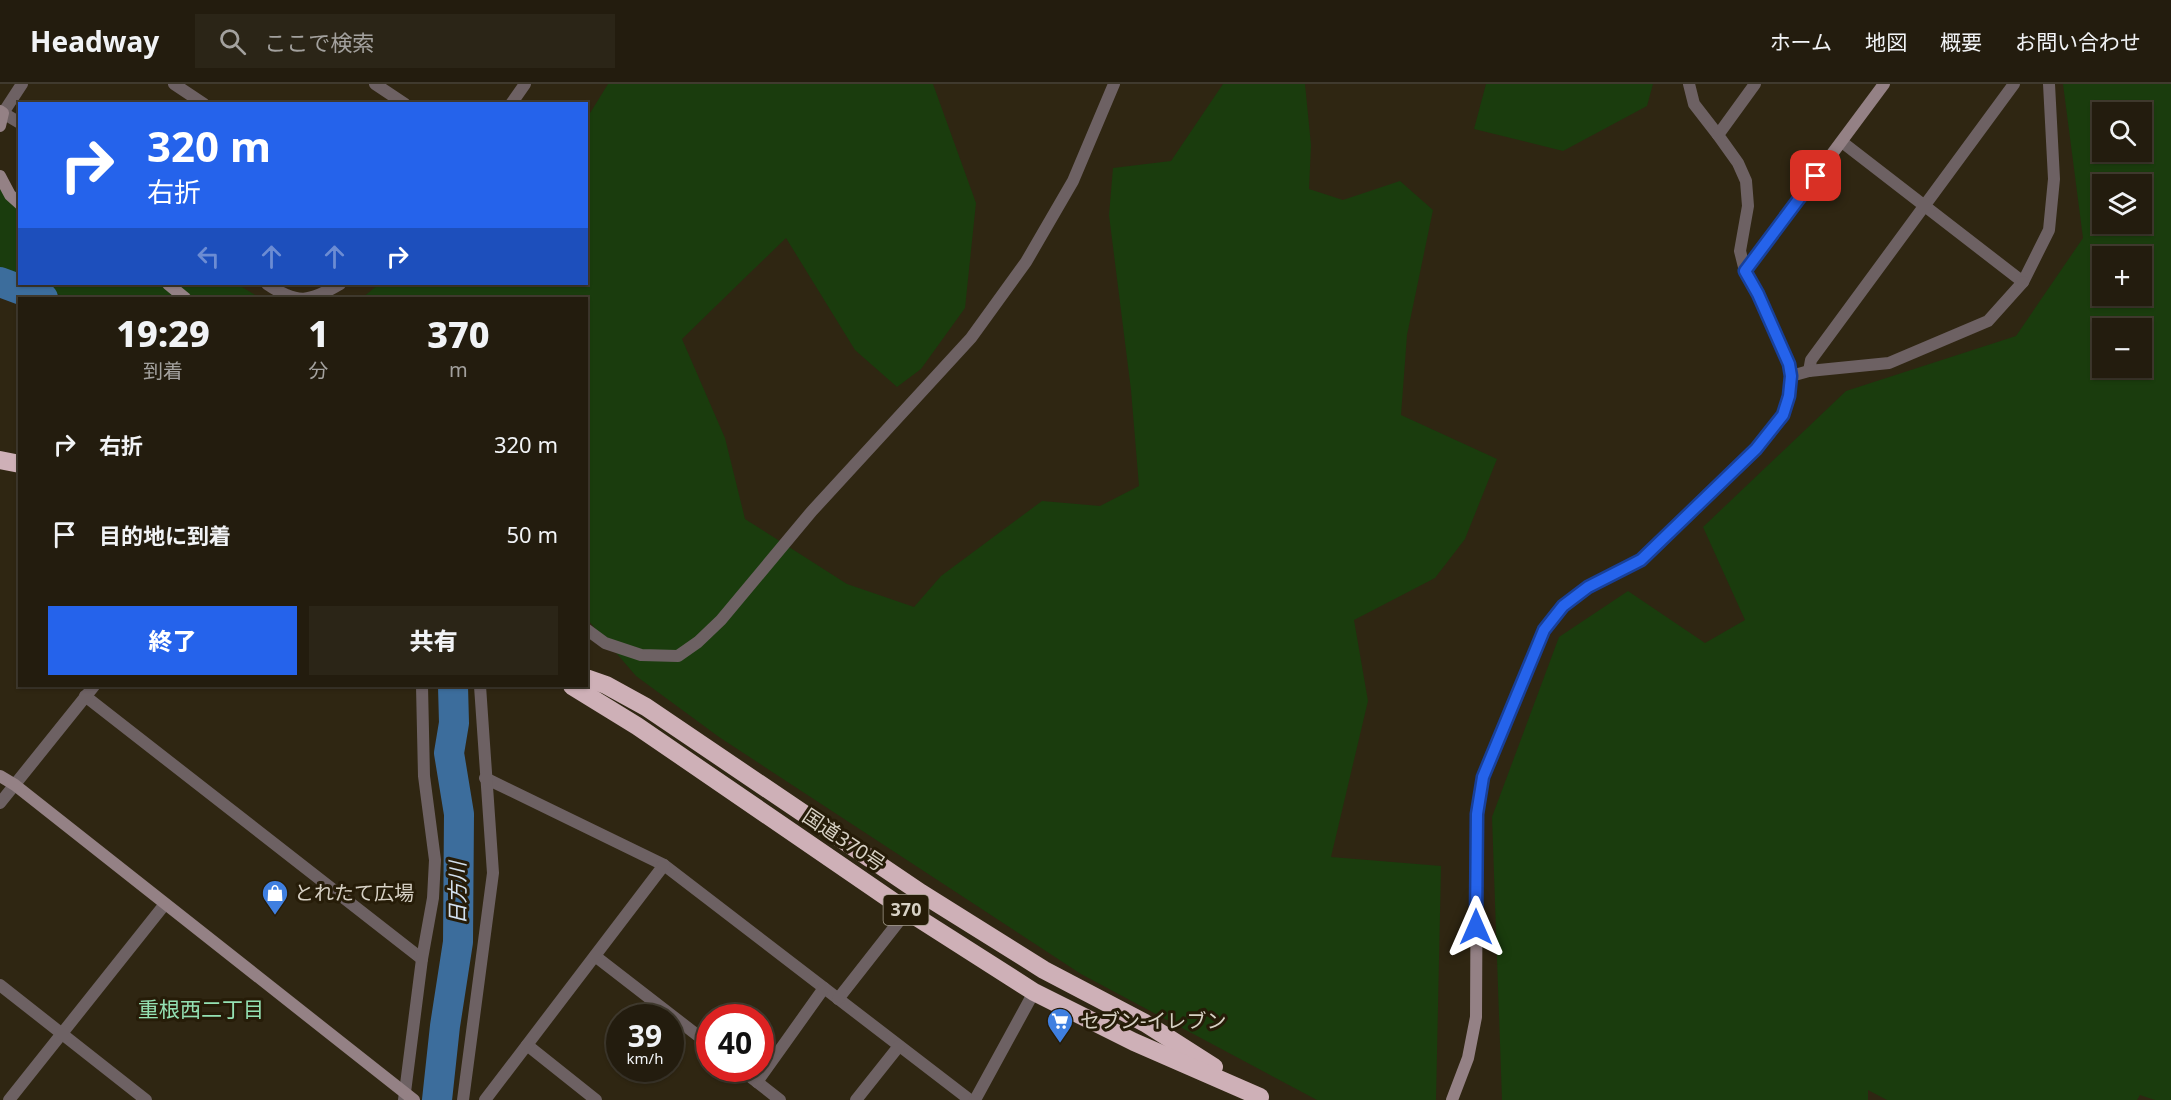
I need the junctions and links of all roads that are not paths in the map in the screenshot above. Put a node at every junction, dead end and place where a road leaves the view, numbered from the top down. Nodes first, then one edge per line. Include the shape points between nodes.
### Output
1 (22, 84) edge
2 (174, 84) edge
3 (375, 84) edge
4 (525, 84) edge
5 (1114, 84) edge
6 (1689, 84) edge
7 (1755, 84) edge
8 (1884, 84) edge
9 (2014, 84) edge
10 (2049, 84) edge
11 (201, 102) edge
12 (402, 102) edge
13 (512, 102) edge
14 (2, 112) edge
15 (18, 122) edge
16 (0, 126) edge
17 (1718, 135) junction
18 (1842, 142) junction
19 (0, 176) edge
20 (18, 202) edge
21 (1924, 206) junction
22 (1745, 271) junction
23 (2023, 282) junction
24 (169, 285) edge
25 (269, 285) edge
26 (338, 285) edge
27 (184, 297) edge
28 (287, 297) edge
29 (318, 297) edge
30 (1809, 372) junction
31 (1791, 376) junction
32 (588, 630) edge
33 (588, 679) edge
34 (93, 687) edge
35 (422, 687) edge
36 (480, 687) edge
37 (574, 687) edge
38 (85, 696) junction
39 (0, 776) edge
40 (485, 778) junction
41 (15, 785) junction
42 (0, 803) edge
43 (664, 865) junction
44 (165, 904) junction
45 (907, 911) junction
46 (595, 956) junction
47 (422, 959) junction
48 (0, 985) edge
49 (824, 988) junction
50 (1034, 992) junction
51 (838, 999) junction
52 (62, 1034) junction
53 (696, 1034) edge
54 (527, 1045) junction
55 (898, 1046) junction
56 (774, 1058) edge
57 (757, 1082) edge
58 (409, 1098) edge
59 (1261, 1099) edge
60 (9, 1100) edge
61 (146, 1100) edge
62 (463, 1100) edge
63 (485, 1100) edge
64 (596, 1100) edge
65 (780, 1100) edge
66 (856, 1100) edge
67 (970, 1100) edge
68 (975, 1100) edge
69 (1452, 1100) edge

1 - 14 street
2 - 11 street
3 - 12 street
4 - 13 street
5 - 32 street via 1073,181 1026,262 971,338 812,511 721,620 678,656 641,655 605,643
6 - 17 street via 1694,104
7 - 17 street
8 - 18 street
9 - 21 street
10 - 23 street via 2054,179 2049,230
14 - 15 street
14 - 16 street
17 - 22 street via 1746,181 1748,206 1740,251
18 - 21 street
18 - 22 street
19 - 20 street
21 - 23 street
21 - 30 street via 1811,360
22 - 31 street
23 - 30 street via 1988,321 1889,363
24 - 27 street
25 - 28 street
26 - 29 street
30 - 31 street
31 - 69 street via 1783,415 1756,449 1641,560 1588,587 1563,606 1544,630 1483,777 1477,814 1476,1017 1468,1058
33 - 59 highway, 国道370号 / 370 via 646,708 921,893 1035,964 1145,1023
34 - 38 street
35 - 47 street via 424,776 435,860
36 - 40 street
37 - 45 highway, 国道370号 / 370
38 - 41 street
38 - 47 street
39 - 41 street
40 - 43 street
40 - 62 street via 493,873
41 - 42 street
41 - 44 street
43 - 46 street
43 - 49 street
44 - 52 street
44 - 58 street
45 - 50 highway, 国道370号 / 370
45 - 51 street
46 - 53 street
46 - 54 street
47 - 58 street
48 - 52 street
49 - 51 street
49 - 56 street
50 - 59 highway, 国道370号 / 370
50 - 68 street
51 - 55 street
52 - 60 street
52 - 61 street
54 - 63 street
54 - 64 street
55 - 66 street
55 - 67 street
57 - 65 street

